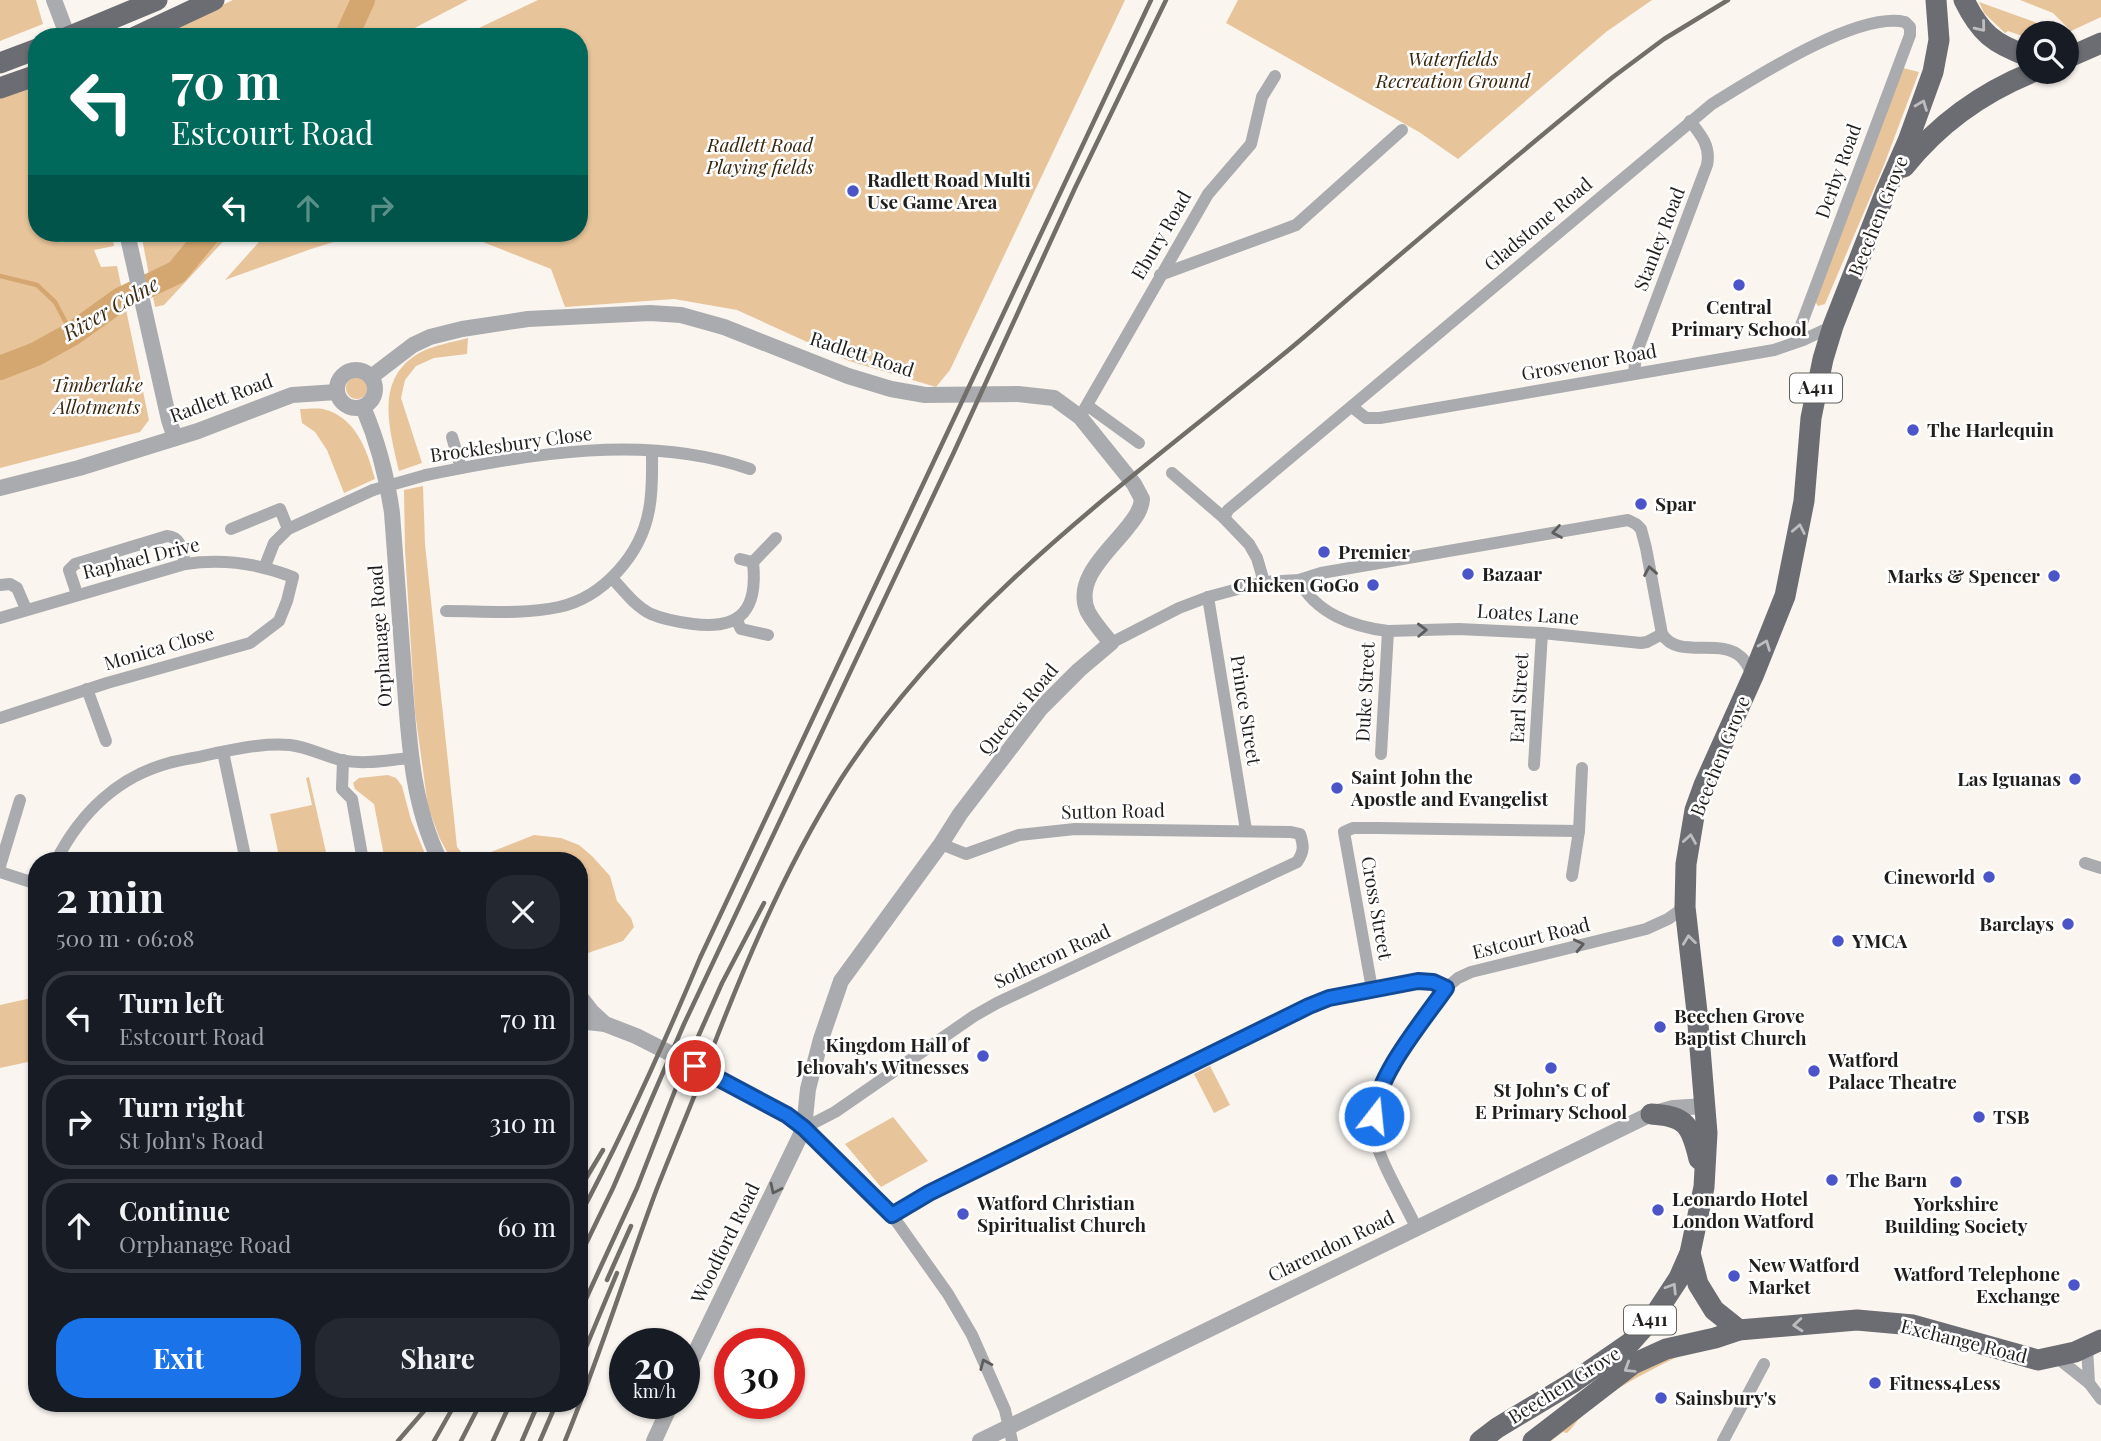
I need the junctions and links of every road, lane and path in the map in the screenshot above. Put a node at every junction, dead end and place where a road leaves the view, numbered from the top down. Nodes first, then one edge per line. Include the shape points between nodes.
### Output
1 (54, 0) edge
2 (157, 0) edge
3 (214, 0) edge
4 (1936, 0) edge
5 (1964, 0) edge
6 (1910, 27) joint
7 (65, 28) edge
8 (90, 28) edge
9 (154, 28) edge
10 (2098, 42) edge
11 (28, 52) edge
12 (2016, 52) edge
13 (2079, 52) edge
14 (0, 63) edge
15 (1275, 76) dead end
16 (28, 78) edge
17 (2016, 80) edge
18 (0, 89) edge
19 (1690, 121) junction
20 (1402, 130) dead end
21 (1886, 191) junction
22 (129, 242) edge
23 (1160, 275) junction
24 (1833, 326) junction
25 (1800, 328) dead end
26 (1634, 373) junction
27 (371, 377) junction
28 (337, 392) junction
29 (363, 407) junction
30 (1352, 407) junction
31 (1084, 411) junction
32 (452, 437) dead end
33 (175, 438) junction
34 (1139, 443) dead end
35 (653, 451) junction
36 (461, 468) junction
37 (750, 469) dead end
38 (1172, 473) dead end
39 (0, 488) edge
40 (1224, 518) junction
41 (231, 529) dead end
42 (288, 529) junction
43 (776, 538) dead end
44 (185, 564) junction
45 (265, 566) junction
46 (293, 577) joint
47 (611, 578) junction
48 (1299, 580) junction
49 (1264, 582) junction
50 (0, 585) edge
51 (77, 594) junction
52 (1208, 597) junction
53 (26, 609) junction
54 (446, 611) dead end
55 (0, 618) edge
56 (736, 619) junction
57 (1388, 631) junction
58 (1542, 633) junction
59 (1662, 634) junction
60 (768, 635) dead end
61 (1111, 643) junction
62 (1753, 676) junction
63 (88, 689) junction
64 (0, 718) edge
65 (106, 741) dead end
66 (223, 752) junction
67 (1381, 754) dead end
68 (410, 758) junction
69 (343, 760) junction
70 (1534, 765) dead end
71 (1582, 768) dead end
72 (20, 800) dead end
73 (1246, 830) junction
74 (1579, 831) junction
75 (1291, 832) joint
76 (941, 844) junction
77 (61, 852) edge
78 (244, 852) edge
79 (361, 852) edge
80 (436, 852) edge
81 (2085, 863) dead end
82 (0, 866) edge
83 (2101, 868) edge
84 (0, 872) edge
85 (1573, 876) dead end
86 (28, 881) edge
87 (1685, 907) junction
88 (1446, 988) junction
89 (1372, 989) junction
90 (588, 1008) edge
91 (588, 1022) edge
92 (605, 1024) junction
93 (1706, 1106) junction
94 (1651, 1114) junction
95 (804, 1128) junction
96 (1704, 1185) junction
97 (892, 1215) junction
98 (1416, 1227) junction
99 (1690, 1253) junction
100 (1740, 1330) junction
101 (700, 1343) edge
102 (2094, 1343) edge
103 (2055, 1356) junction
104 (1764, 1364) dead end
105 (2088, 1383) junction
106 (2101, 1399) edge
107 (664, 1419) edge
108 (1010, 1434) edge
109 (654, 1441) edge
110 (980, 1441) edge
111 (1480, 1441) edge
112 (1533, 1441) edge
113 (1723, 1441) edge

1 - 7 street
2 - 8 main road
3 - 9 main road
21 -> 4 main road, Beechen Grove / A411 via 1933,72 1939,40
5 -> 12 main road via 1992,40
6 - 19 street, Gladstone Road via 1890,21 1836,35 1744,85
6 - 25 street, Derby Road
10 - 13 main road
11 - 14 main road
15 - 23 street, Ebury Road via 1262,97 1251,144 1208,194
16 - 18 main road
17 - 21 main road, A411 via 1942,125
19 - 26 street, Stanley Road via 1709,156 1636,354
19 - 30 street, Gladstone Road
20 - 23 street via 1296,225
21 - 24 main road, Beechen Grove / A411
22 - 33 street
23 - 31 street, Ebury Road
24 - 26 street, Grosvenor Road via 1774,350
62 -> 24 main road, Beechen Grove / A411 via 1791,572 1804,501 1811,418
26 - 30 street, Grosvenor Road via 1370,419
27 - 28 street via 360,370 348,372
27 - 29 street via 375,394
27 - 31 street, Radlett Road via 413,345 462,329 528,319 663,314 724,327 891,389 925,395 1033,394
28 - 29 street via 352,408
28 - 33 street, Radlett Road via 292,395
29 - 68 street, Orphanage Road via 381,457 392,513
30 - 40 street, Gladstone Road
31 - 34 street
31 - 61 street, Radlett Road via 1142,499 1138,514 1090,573 1084,589 1088,611
32 - 36 street
33 - 39 street, Radlett Road
35 - 36 street, Brocklesbury Close via 565,452
35 - 37 street, Brocklesbury Close
35 - 47 street via 645,526
36 - 42 street, Brocklesbury Close, bridge via 373,490
38 - 40 street
40 - 49 street via 1254,551
41 - 42 street via 280,509
42 - 45 street via 274,543
43 - 56 street via 747,560 755,585 747,609
44 - 45 street, Raphael Drive via 219,561
44 - 51 street, Raphael Drive
44 - 51 street via 179,543 167,536 75,564 69,570
45 - 46 street, Raphael Drive
46 - 63 street, Monica Close via 279,621 250,643
47 - 54 street via 562,607
47 - 56 street via 640,607 669,621 707,626
48 - 49 street, Queens Road
48 - 57 street, Loates Lane via 1308,596 1331,614
59 -> 48 street, Queens Road via 1641,529 1624,520
49 - 52 street, Queens Road
50 - 53 street via 18,588
51 - 53 street, Raphael Drive
52 - 61 street, Queens Road
52 - 73 street, Prince Street
53 - 55 street, Raphael Drive
56 - 60 street via 741,629
57 -> 58 street, Loates Lane
57 - 67 street, Duke Street
58 - 59 street, Loates Lane via 1641,643
58 - 70 street, Earl Street
59 - 62 street via 1672,644 1740,656
61 - 76 street, Queens Road via 1041,708
87 -> 62 main road, Beechen Grove / A411 via 1695,810
63 - 64 street, Monica Close
63 - 65 street
66 - 69 street via 277,744
66 - 77 street via 168,763 107,794
66 - 78 street
68 - 69 street
68 - 80 street, Orphanage Road via 422,817
69 - 79 street via 342,789 352,799
71 - 74 street
72 - 82 street
73 - 75 street, Sutton Road
73 - 76 street, Sutton Road via 1075,829 1019,835 966,854
74 - 85 street
74 - 89 street, Cross Street via 1353,828 1344,832
75 - 95 street, Sotheron Road via 1300,834 1302,841 1303,852 1297,862 997,1003
76 - 95 street, Queens Road via 841,981 808,1088
81 - 83 street
84 - 86 street
88 -> 87 street, Estcourt Road via 1471,972 1646,929
93 -> 87 main road, Beechen Grove / A411
88 - 89 street via 1418,981
88 - 98 street via 1390,1070 1375,1103 1373,1130
89 - 97 street via 1309,1006
90 - 92 street
91 - 92 street
92 - 95 street via 715,1076
93 - 94 street, Clarendon Road
93 - 96 main road, Beechen Grove / A411
94 - 96 main road via 1677,1117 1692,1133
94 - 98 street, Clarendon Road
95 - 97 street
95 -> 101 street, Woodford Road
96 - 99 main road, Beechen Grove / A411
108 -> 97 street via 1005,1410 972,1335
98 - 108 street, Clarendon Road
99 - 100 main road, A411 via 1698,1284 1714,1310
111 -> 99 main road, Beechen Grove / A411 via 1630,1343 1654,1316
103 -> 100 main road, Exchange Road / A411 via 2038,1360 1913,1325 1857,1320
100 -> 112 main road, Beechen Grove / A411 via 1666,1349 1633,1364
102 - 103 main road, Exchange Road / A411
102 - 105 street via 2086,1365
103 - 105 street
104 - 113 street
105 - 106 street
107 - 109 street
108 - 110 street, Clarendon Road

